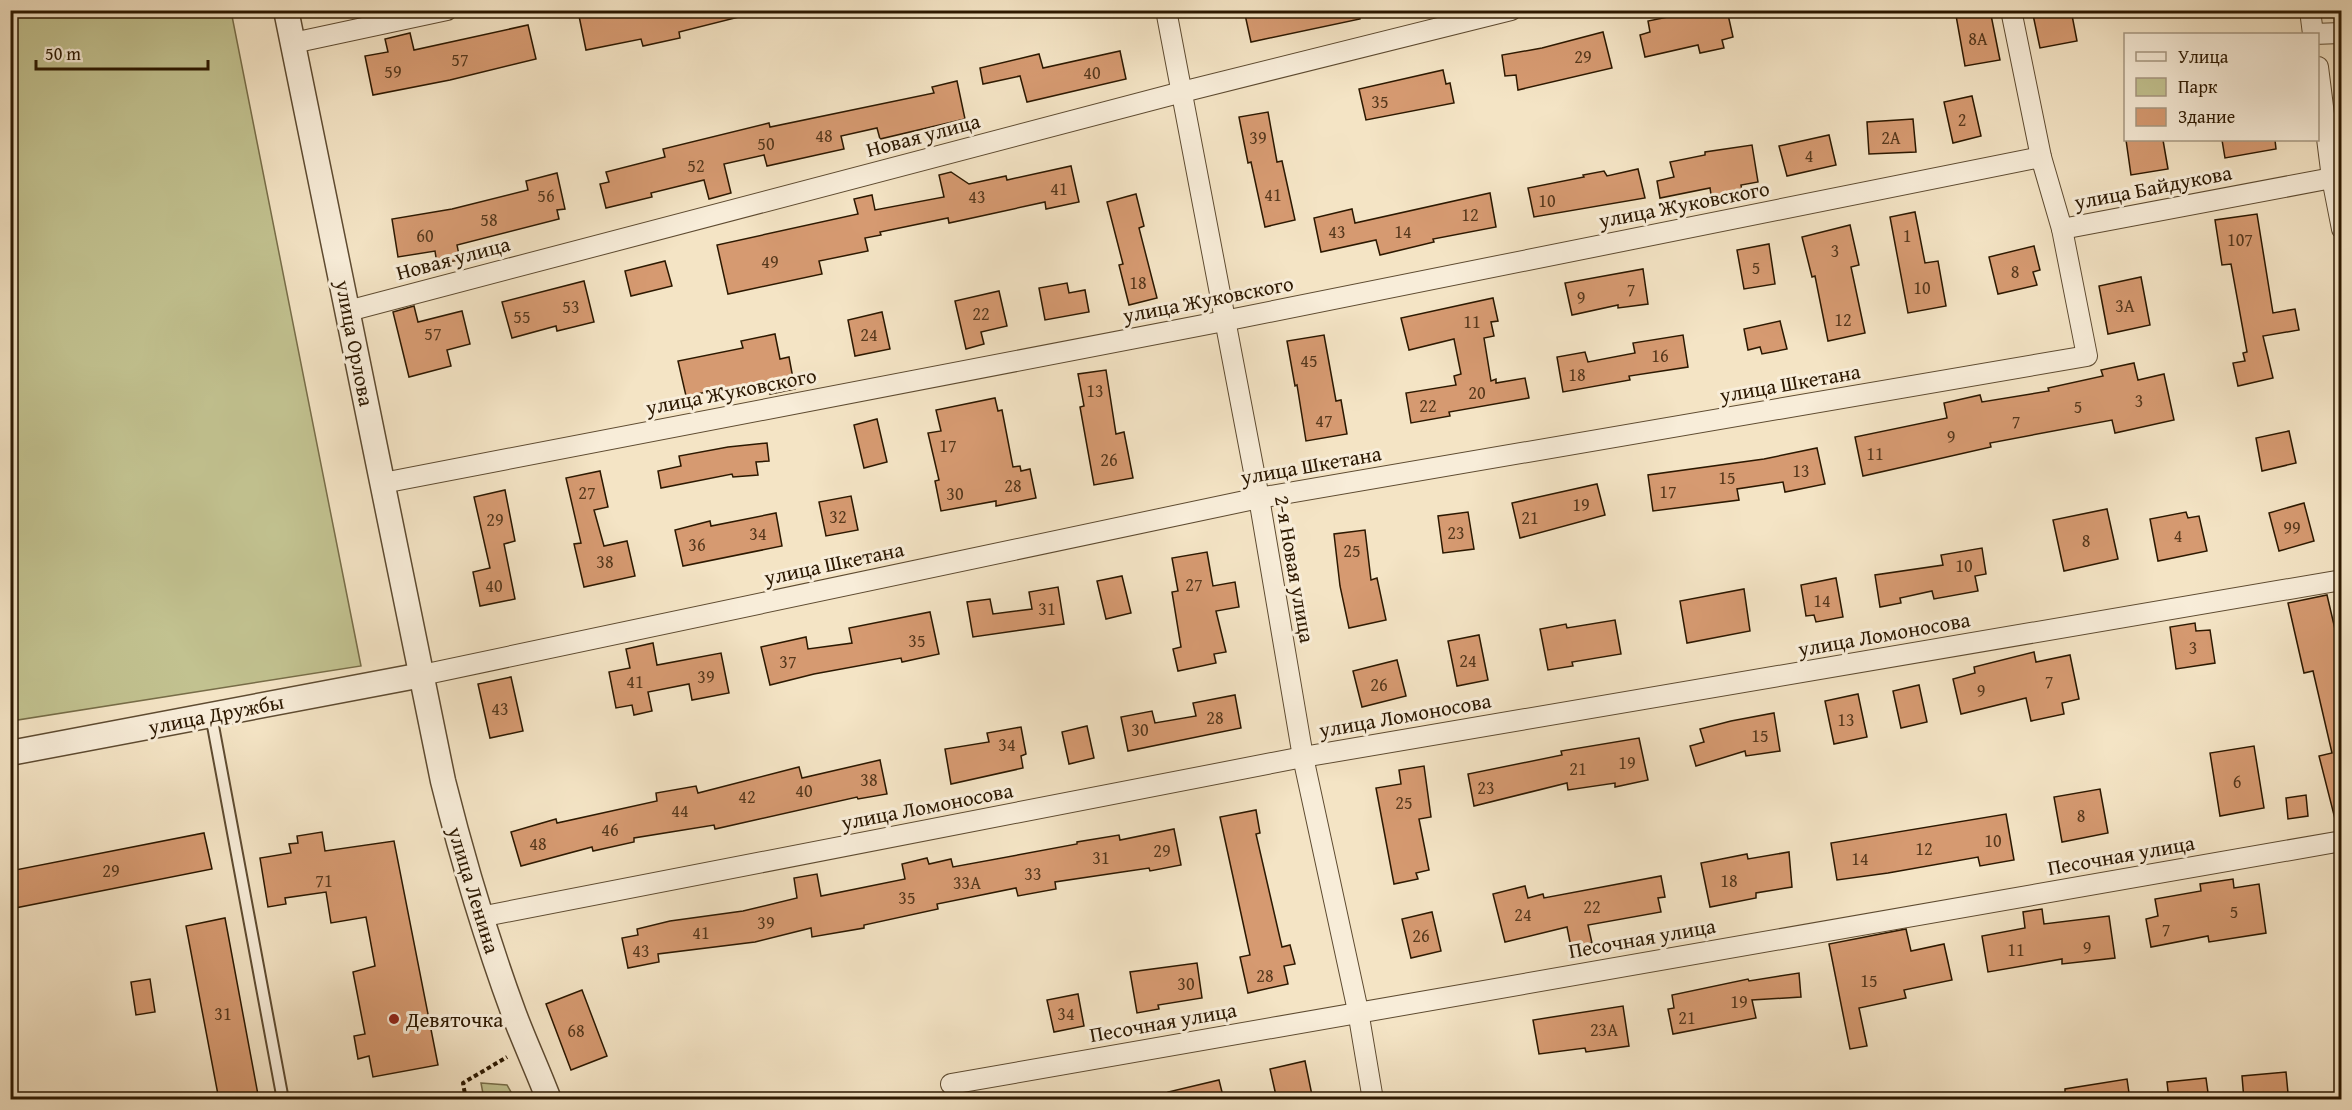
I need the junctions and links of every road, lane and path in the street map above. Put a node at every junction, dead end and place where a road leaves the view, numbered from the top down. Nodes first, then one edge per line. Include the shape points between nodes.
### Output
1 (286, 10) edge
2 (447, 10) edge
3 (1166, 10) edge
4 (1511, 10) edge
5 (2011, 10) edge
6 (2310, 10) edge
7 (1490, 13) edge
8 (2313, 33) edge
9 (2342, 33) edge
10 (2319, 34) edge
11 (293, 43) junction
12 (2319, 76) edge
13 (1182, 92) junction
14 (2041, 157) junction
15 (2331, 178) junction
16 (2062, 229) junction
17 (2342, 229) edge
18 (348, 311) junction
19 (1224, 321) junction
20 (383, 483) junction
21 (1259, 498) junction
22 (2342, 580) edge
23 (422, 675) junction
24 (211, 715) junction
25 (10, 753) edge
26 (1303, 757) junction
27 (2342, 841) edge
28 (480, 917) junction
29 (1358, 1011) junction
30 (508, 1056) dead end
31 (951, 1084) dead end
32 (283, 1100) edge
33 (466, 1100) edge
34 (549, 1100) edge
35 (1373, 1100) edge

1 - 11 street, улица Орлова
2 - 11 street
3 - 13 street, 2-я Новая улица
4 - 7 street, Новая улица
5 - 14 street, улица Байдукова
6 - 8 street
7 - 13 street, Новая улица
9 - 10 street
11 - 18 street, улица Орлова
12 - 15 street
13 - 18 street, Новая улица
13 - 19 street, 2-я Новая улица
14 - 16 street, улица Байдукова
14 - 19 street, улица Жуковского
15 - 16 street, улица Байдукова
15 - 17 street
16 - 21 street, улица Шкетана via 2087,356
18 - 20 street, улица Орлова
19 - 20 street, улица Жуковского
19 - 21 street, 2-я Новая улица
20 - 23 street, улица Орлова
21 - 23 street, улица Шкетана
21 - 26 street, 2-я Новая улица
22 - 26 street, улица Ломоносова
23 - 24 street, улица Дружбы
23 - 28 street, улица Ленина via 452,816
24 - 25 street, улица Дружбы
24 - 32 lane
26 - 28 street, улица Ломоносова
26 - 29 street, 2-я Новая улица
27 - 29 street, Песочная улица
28 - 34 street, улица Ленина
29 - 31 street, Песочная улица
29 - 35 street, 2-я Новая улица
30 - 33 path via 463,1083

